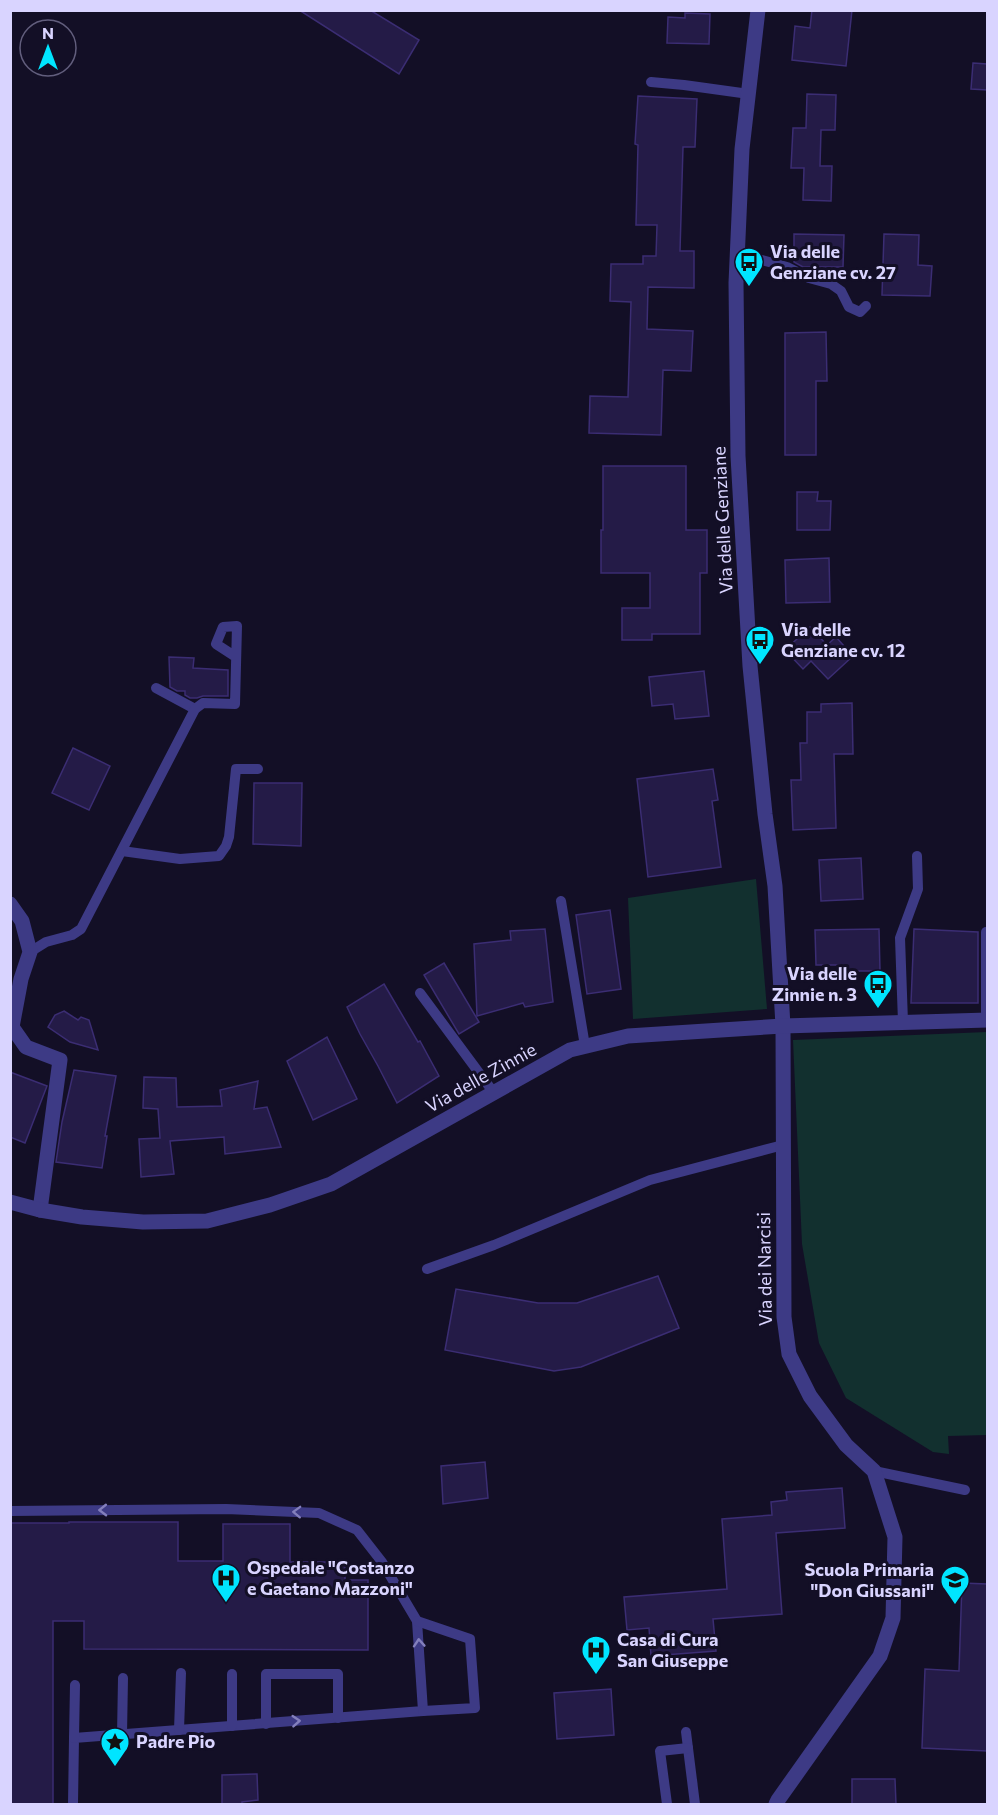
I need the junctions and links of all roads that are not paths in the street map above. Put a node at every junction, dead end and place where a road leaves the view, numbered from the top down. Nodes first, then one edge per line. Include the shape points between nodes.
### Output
1 (758, 10) edge
2 (651, 82) dead end
3 (749, 94) junction
4 (737, 261) junction
5 (866, 306) dead end
6 (236, 657) dead end
7 (156, 688) dead end
8 (195, 709) junction
9 (258, 769) dead end
10 (122, 851) junction
11 (917, 856) dead end
12 (561, 901) dead end
13 (10, 904) edge
14 (986, 932) dead end
15 (30, 952) junction
16 (420, 993) dead end
17 (987, 1020) edge
18 (903, 1022) junction
19 (783, 1026) junction
20 (585, 1047) junction
21 (494, 1093) junction
22 (783, 1145) junction
23 (10, 1202) edge
24 (40, 1210) junction
25 (427, 1269) dead end
26 (874, 1471) junction
27 (965, 1490) dead end
28 (10, 1511) edge
29 (417, 1621) junction
30 (181, 1673) dead end
31 (232, 1674) dead end
32 (123, 1678) dead end
33 (75, 1685) dead end
34 (423, 1711) junction
35 (338, 1718) junction
36 (266, 1724) junction
37 (232, 1726) junction
38 (179, 1730) junction
39 (686, 1732) dead end
40 (122, 1735) junction
41 (74, 1738) junction
42 (688, 1748) junction
43 (73, 1804) edge
44 (667, 1804) edge
45 (695, 1804) edge
46 (776, 1804) edge

1 - 3 street, Via delle Genziane
2 - 3 lane
3 - 4 street, Via delle Genziane via 742,149
4 - 5 lane via 787,267 831,284 841,291 849,307 860,312
4 - 19 street, Via delle Genziane via 738,456 750,666 775,886
6 - 8 lane via 235,704 203,703
7 - 8 lane
8 - 10 lane
9 - 10 lane via 236,769 229,837 219,856 180,859
10 - 15 lane via 81,929
11 - 18 lane via 918,889 900,938
12 - 20 lane
13 - 15 street via 21,921
14 - 17 lane
15 - 24 street via 12,1028 26,1047 60,1060
16 - 21 lane
17 - 18 street, Via delle Zinnie
18 - 19 street, Via delle Zinnie
19 - 20 street, Via delle Zinnie via 628,1036
19 - 22 street, Via dei Narcisi
20 - 21 street, Via delle Zinnie via 570,1050
21 - 24 street, Via delle Zinnie via 331,1184 270,1205 207,1221 143,1222
22 - 25 lane via 650,1180
22 - 26 street, Via dei Narcisi via 784,1317 789,1354 810,1396 846,1445
23 - 24 street, Via delle Zinnie
26 - 27 lane
26 - 46 street, Via dei Narcisi via 895,1537 892,1618 879,1656
29 -> 28 lane via 382,1562 357,1530 319,1513 226,1509
34 -> 29 lane
29 - 34 lane via 470,1639 475,1708
30 - 38 lane
31 - 37 lane
32 - 40 lane
33 - 41 lane
34 - 35 lane
36 -> 35 lane
35 - 36 lane via 338,1674 266,1674
36 - 37 lane
37 - 38 lane
38 - 40 lane
39 - 42 lane
40 - 41 lane
41 - 43 lane
42 - 44 lane via 660,1751
42 - 45 lane

